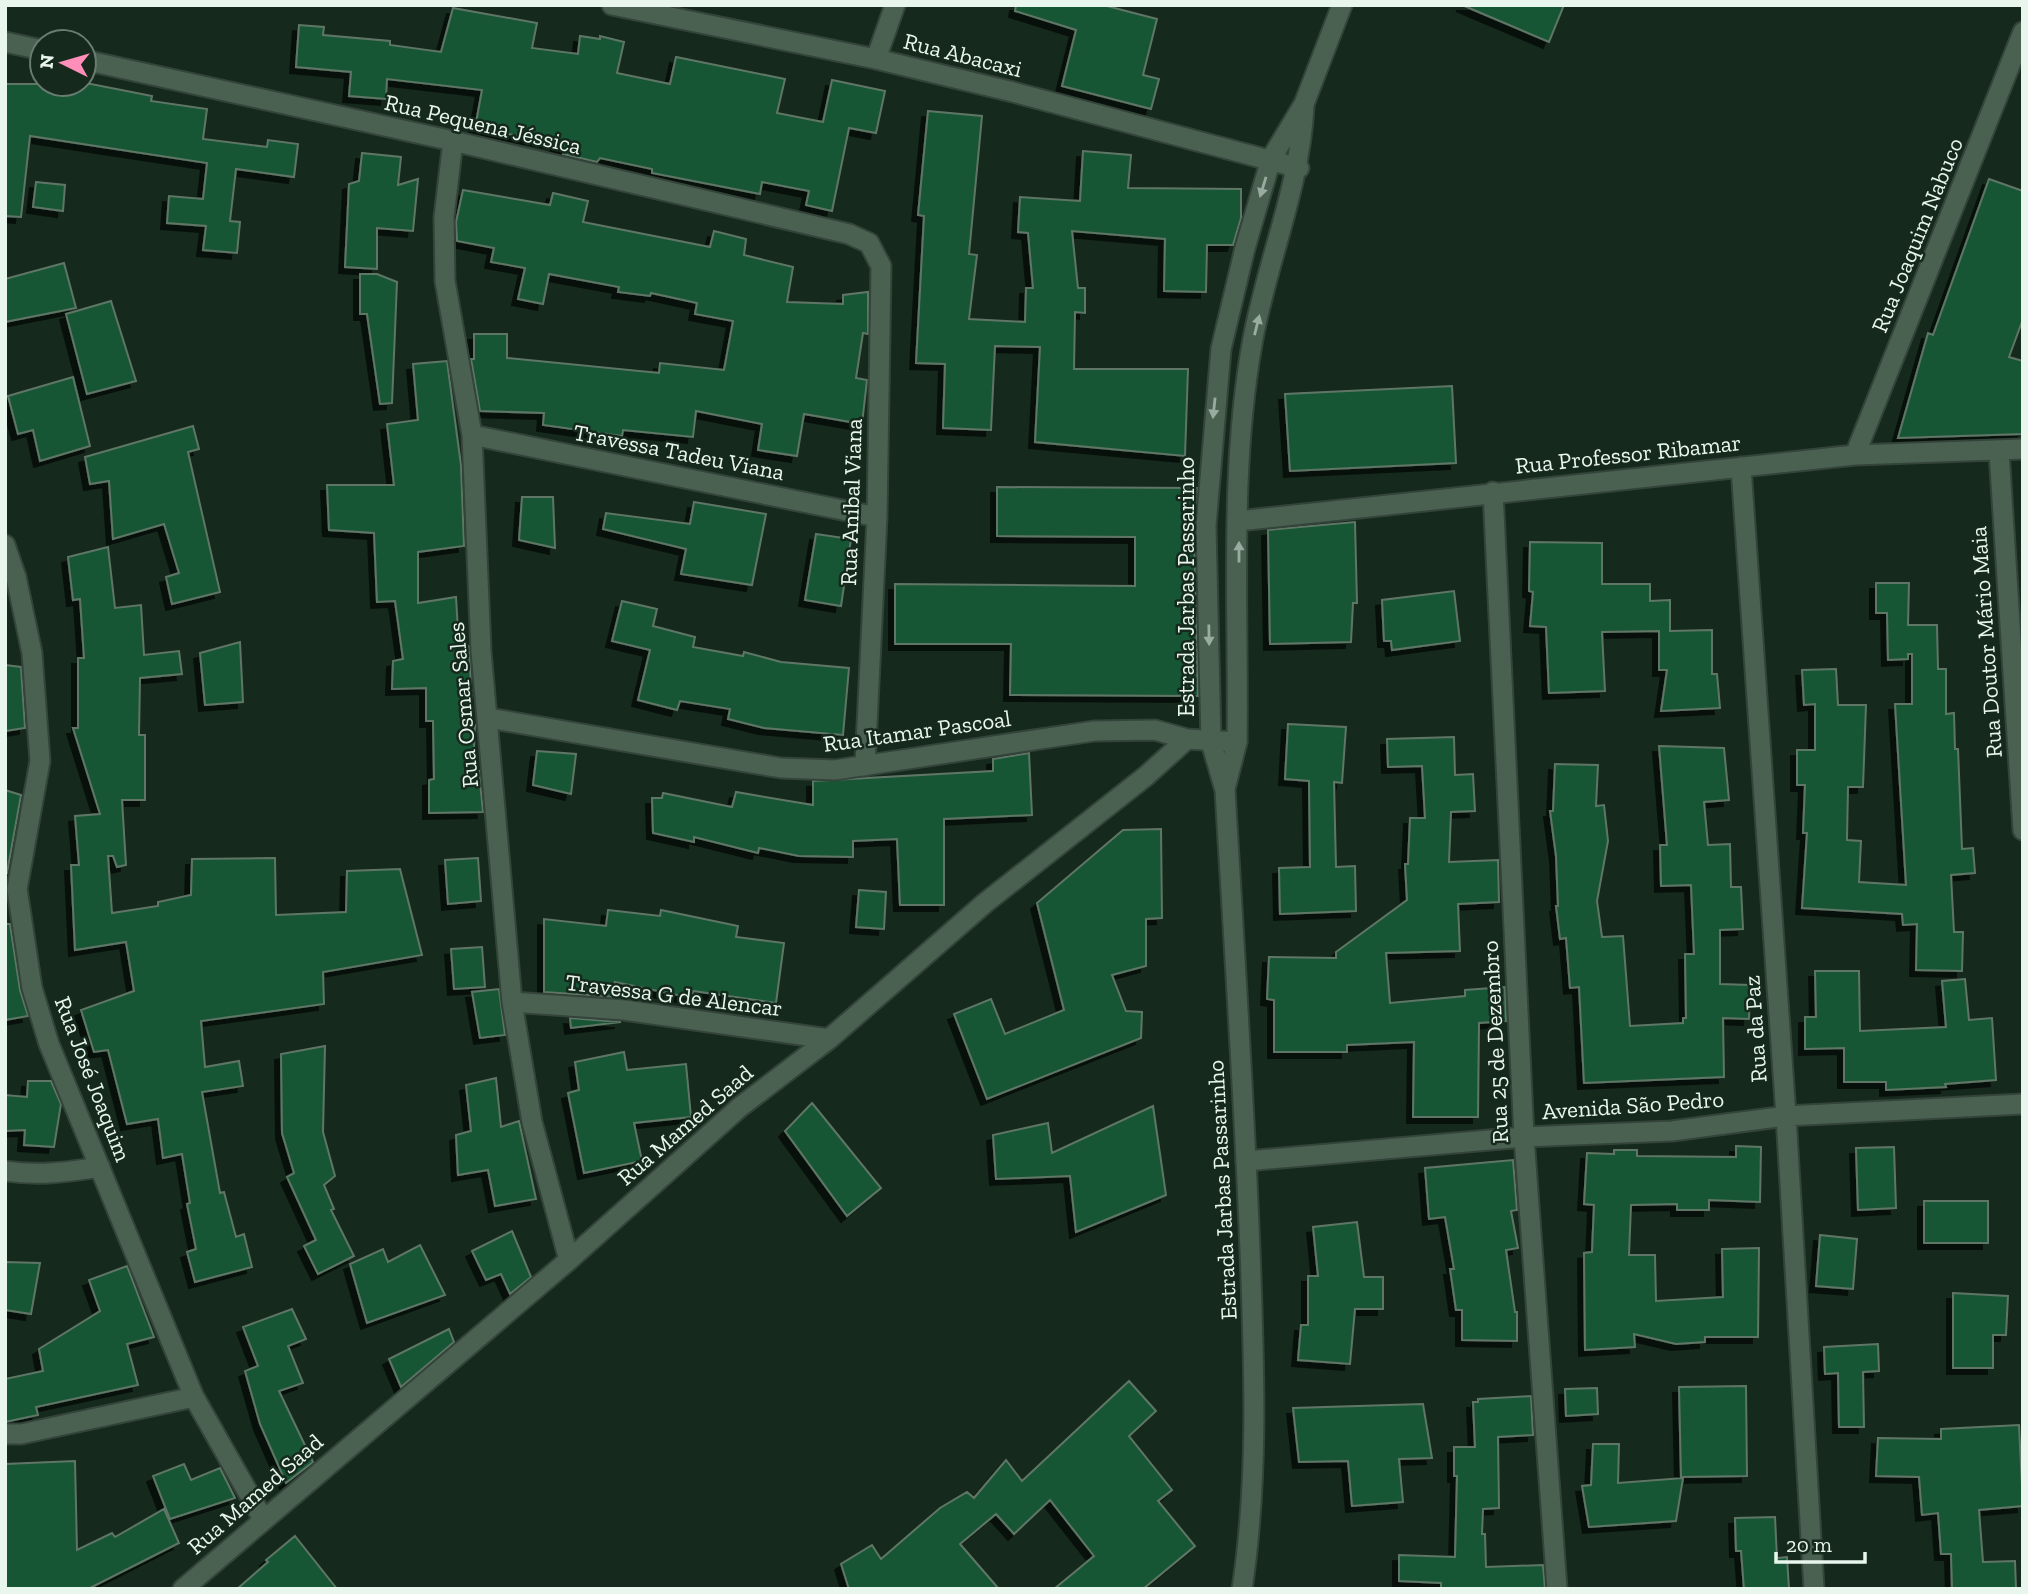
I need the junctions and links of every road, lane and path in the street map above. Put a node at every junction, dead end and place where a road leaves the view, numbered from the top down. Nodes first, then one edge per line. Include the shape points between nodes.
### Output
1 (612, 5) edge
2 (895, 5) edge
3 (1342, 5) edge
4 (2023, 32) edge
5 (5, 42) edge
6 (28, 47) edge
7 (876, 59) junction
8 (98, 63) edge
9 (1304, 104) junction
10 (453, 141) junction
11 (1271, 159) junction
12 (1299, 168) junction
13 (869, 243) joint
14 (472, 435) junction
15 (2023, 449) edge
16 (1999, 451) junction
17 (1855, 455) junction
18 (1741, 467) junction
19 (1493, 492) junction
20 (877, 517) junction
21 (1238, 521) junction
22 (5, 545) edge
23 (11, 576) edge
24 (488, 719) junction
25 (1188, 739) junction
26 (1211, 742) junction
27 (1237, 742) junction
28 (865, 766) junction
29 (1225, 790) junction
30 (2023, 831) edge
31 (11, 887) edge
32 (512, 1003) junction
33 (829, 1040) junction
34 (2023, 1104) edge
35 (1786, 1116) junction
36 (1524, 1137) junction
37 (1246, 1161) junction
38 (100, 1167) junction
39 (5, 1171) edge
40 (569, 1260) junction
41 (194, 1397) junction
42 (5, 1434) edge
43 (263, 1519) junction
44 (183, 1589) edge
45 (1242, 1589) edge
46 (1557, 1589) edge
47 (1814, 1589) edge

1 - 7 street, Rua Abacaxi
2 - 7 street
3 - 9 street, Estrada Jarbas Passarinho
4 - 17 street, Rua Joaquim Nabuco
5 - 6 street
7 - 11 street, Rua Abacaxi
8 - 10 street, Rua Pequena Jéssica
9 - 11 street, Estrada Jarbas Passarinho
9 - 12 street, Estrada Jarbas Passarinho
10 - 13 street, Rua Pequena Jéssica via 849,234
10 - 14 street, Rua Osmar Sales via 444,217 445,281
11 - 12 street, Rua Abacaxi
11 -> 26 street, Estrada Jarbas Passarinho via 1221,349 1211,433 1206,526
21 -> 12 street, Estrada Jarbas Passarinho via 1241,437 1252,344
13 - 20 street, Rua Anibal Viana via 881,265
14 - 20 street, Travessa Tadeu Viana
14 - 24 street, Rua Osmar Sales
15 - 16 street, Rua Professor Ribamar
16 - 17 street, Rua Professor Ribamar
16 - 30 street, Rua Doutor Mário Maia
17 - 18 street, Rua Professor Ribamar
18 - 19 street, Rua Professor Ribamar
18 - 35 street, Rua da Paz
19 - 21 street, Rua Professor Ribamar
19 - 36 street, Rua 25 de Dezembro
20 - 28 street, Rua Anibal Viana
27 -> 21 street, Estrada Jarbas Passarinho
22 - 23 street, Rua José Joaquim
23 - 31 street, Rua José Joaquim via 32,653 40,761
24 - 28 street, Rua Itamar Pascoal via 781,768
24 - 32 street, Rua Osmar Sales
25 - 26 street
25 - 28 street, Rua Itamar Pascoal via 1155,730 1094,731
25 - 33 street, Rua Mamed Saad via 985,903
26 - 27 street
26 - 29 street, Estrada Jarbas Passarinho
27 - 29 street, Estrada Jarbas Passarinho
29 - 37 street, Estrada Jarbas Passarinho
31 - 38 street, Rua José Joaquim via 42,1021
32 - 33 street, Travessa G de Alencar via 624,1010
32 - 40 street, Rua Osmar Sales via 532,1122
33 - 40 street, Rua Mamed Saad via 740,1107
34 - 35 street, Avenida São Pedro
35 - 36 street, Avenida São Pedro via 1672,1131
35 - 47 street, Rua da Paz
36 - 37 street, Avenida São Pedro
36 - 46 street, Rua 25 de Dezembro
37 - 45 street, Estrada Jarbas Passarinho via 1252,1344 1249,1542
38 - 39 street via 61,1173
38 - 41 street, Rua José Joaquim
40 - 43 street, Rua Mamed Saad
41 - 42 street
41 - 43 street, Rua José Joaquim
43 - 44 street, Rua Mamed Saad

